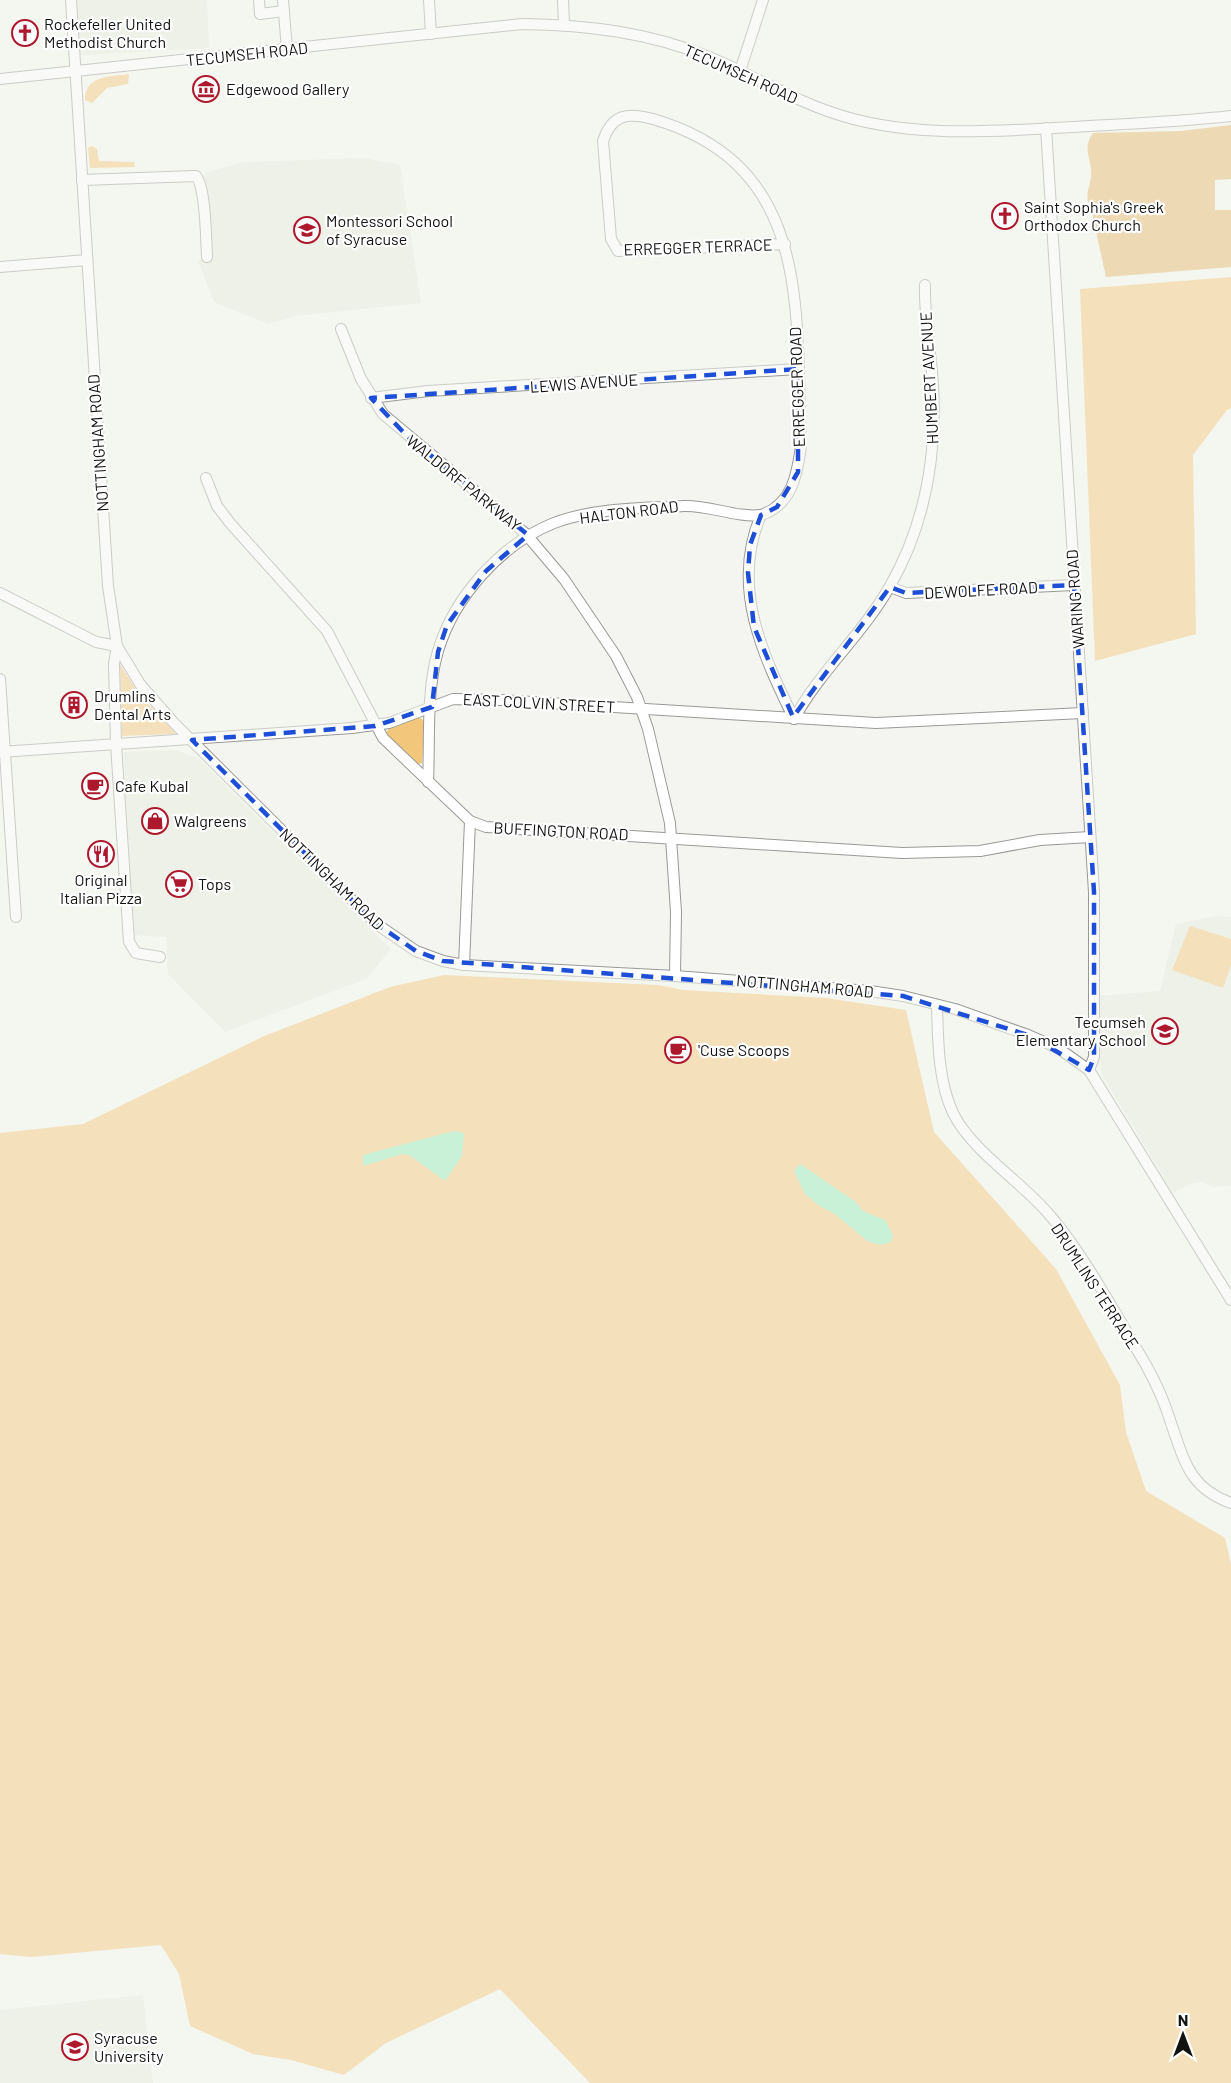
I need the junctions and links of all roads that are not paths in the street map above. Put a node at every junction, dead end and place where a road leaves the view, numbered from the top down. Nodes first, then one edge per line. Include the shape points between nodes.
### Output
1 (71, 0) edge
2 (259, 0) edge
3 (429, 0) edge
4 (563, 0) edge
5 (763, 0) edge
6 (284, 6) edge
7 (564, 24) junction
8 (431, 34) junction
9 (287, 50) junction
10 (740, 71) junction
11 (76, 72) junction
12 (0, 79) edge
13 (1231, 116) edge
14 (1046, 128) junction
15 (82, 180) junction
16 (785, 244) junction
17 (207, 257) dead end
18 (87, 260) junction
19 (0, 267) edge
20 (925, 285) dead end
21 (342, 329) dead end
22 (798, 369) junction
23 (371, 398) junction
24 (206, 478) dead end
25 (761, 515) junction
26 (529, 537) junction
27 (1074, 585) junction
28 (890, 586) junction
29 (0, 593) edge
30 (117, 646) junction
31 (0, 679) edge
32 (432, 706) junction
33 (642, 708) junction
34 (1083, 713) junction
35 (794, 719) junction
36 (375, 726) junction
37 (192, 740) junction
38 (116, 744) junction
39 (2, 752) edge
40 (428, 782) junction
41 (470, 821) junction
42 (1090, 837) junction
43 (672, 839) junction
44 (16, 917) dead end
45 (160, 957) dead end
46 (464, 965) junction
47 (675, 976) junction
48 (937, 1005) junction
49 (1089, 1070) junction
50 (1227, 1284) edge
51 (1231, 1300) edge
52 (1231, 1503) edge

1 - 11 street, NOTTINGHAM ROAD
2 - 6 street via 260,14
3 - 8 street
4 - 7 street
5 - 10 street
6 - 9 street
7 - 8 street, TECUMSEH ROAD via 522,24
7 - 10 street, TECUMSEH ROAD via 626,31 667,42
8 - 9 street, TECUMSEH ROAD
9 - 11 street, TECUMSEH ROAD
10 - 14 street, TECUMSEH ROAD via 806,104 882,126 956,130
11 - 12 street, TECUMSEH ROAD
11 - 15 street, NOTTINGHAM ROAD
13 - 14 street, TECUMSEH ROAD
14 - 27 street, WARING ROAD
15 - 17 street via 196,176 202,197
15 - 18 street, NOTTINGHAM ROAD
16 - 16 street, ERREGGER TERRACE via 761,192 720,149 673,125 644,117 617,118 608,127 603,141 611,239 618,250
16 - 22 street, ERREGGER ROAD via 794,290
18 - 19 street
18 - 30 street, NOTTINGHAM ROAD via 107,575
20 - 28 street, HUMBERT AVENUE via 933,385 930,473 919,524
21 - 23 street, WALDORF PARKWAY
22 - 23 street, LEWIS AVENUE via 428,391
22 - 25 street, ERREGGER ROAD via 798,472 791,490 777,507
23 - 26 street, WALDORF PARKWAY via 406,436 477,490
24 - 36 street, BUFFINGTON ROAD via 230,523 327,631
25 - 26 street, HALTON ROAD via 687,506 615,511 554,524
25 - 35 street via 750,545 750,606 763,653
26 - 32 street, HALTON ROAD via 486,571 447,625 438,652
26 - 33 street, WALDORF PARKWAY via 596,624
27 - 28 street, DEWOLFE ROAD via 906,593
27 - 34 street, WARING ROAD
28 - 35 street, HUMBERT AVENUE
29 - 30 street via 96,642
30 - 37 street, NOTTINGHAM ROAD via 150,697
30 - 38 street
31 - 39 street
32 - 33 street, EAST COLVIN STREET via 453,699
32 - 36 street, EAST COLVIN STREET
32 - 40 street, HALTON ROAD
33 - 35 street, EAST COLVIN STREET
33 - 43 street, WALDORF PARKWAY
34 - 35 street, EAST COLVIN STREET via 899,723
34 - 42 street, WARING ROAD
36 - 37 street, EAST COLVIN STREET
36 - 40 street, BUFFINGTON ROAD
37 - 38 street, EAST COLVIN STREET
37 - 46 street, NOTTINGHAM ROAD via 390,935 416,951
38 - 39 street, EAST COLVIN STREET
38 - 45 street via 129,942 136,952
39 - 44 street
40 - 41 street, BUFFINGTON ROAD
41 - 43 street, BUFFINGTON ROAD via 486,827
41 - 46 street
42 - 43 street, BUFFINGTON ROAD via 945,854
42 - 49 street, WARING ROAD via 1094,1057
43 - 47 street, WALDORF PARKWAY
46 - 47 street, NOTTINGHAM ROAD
47 - 48 street, NOTTINGHAM ROAD via 870,991
48 - 49 street, NOTTINGHAM ROAD via 1028,1035 1058,1048
48 - 52 street, DRUMLINS TERRACE via 946,1093 961,1126 1059,1228 1147,1367 1189,1472 1203,1487
49 - 50 street, NOTTINGHAM ROAD
50 - 51 street, NOTTINGHAM ROAD

